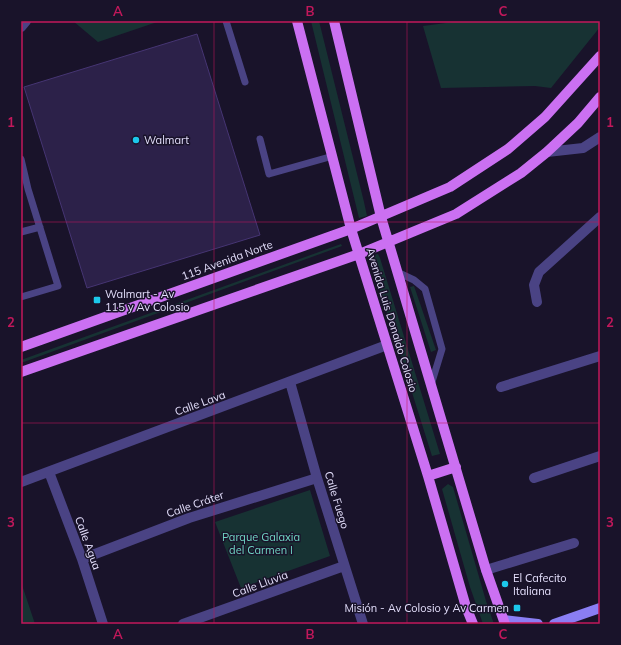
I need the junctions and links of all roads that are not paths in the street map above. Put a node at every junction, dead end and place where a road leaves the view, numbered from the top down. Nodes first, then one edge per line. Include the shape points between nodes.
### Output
1 (26, 21) edge
2 (226, 21) edge
3 (297, 21) edge
4 (334, 21) edge
5 (21, 27) edge
6 (600, 56) edge
7 (245, 82) dead end
8 (600, 97) edge
9 (600, 137) edge
10 (260, 139) dead end
11 (547, 152) junction
12 (333, 156) junction
13 (21, 159) edge
14 (381, 217) junction
15 (600, 217) edge
16 (40, 227) junction
17 (351, 229) junction
18 (21, 232) edge
19 (388, 242) junction
20 (359, 254) junction
21 (398, 272) junction
22 (21, 297) edge
23 (537, 302) dead end
24 (387, 345) junction
25 (21, 347) edge
26 (600, 356) edge
27 (21, 372) edge
28 (290, 382) junction
29 (431, 385) junction
30 (501, 387) dead end
31 (600, 456) edge
32 (456, 467) junction
33 (49, 472) junction
34 (428, 476) junction
35 (317, 478) junction
36 (534, 478) dead end
37 (21, 482) edge
38 (574, 543) dead end
39 (82, 559) junction
40 (344, 566) junction
41 (486, 570) junction
42 (600, 608) edge
43 (505, 622) edge
44 (103, 624) edge
45 (183, 624) edge
46 (363, 624) edge
47 (473, 624) edge
48 (538, 624) edge
49 (554, 624) edge

1 - 5 street
2 - 7 lane
3 - 12 main road, Avenida Luis Donaldo Colosio
4 - 14 main road, Avenida Luis Donaldo Colosio
6 - 14 main road via 545,117 508,149 450,186
8 - 11 main road via 578,123
9 - 11 street via 583,148
10 - 12 lane via 269,174
11 - 19 main road via 521,173 456,214
12 - 17 main road, Avenida Luis Donaldo Colosio
13 - 16 lane
14 - 17 main road, 115 Avenida Norte
14 - 19 main road, Avenida Luis Donaldo Colosio
15 - 23 street via 539,272 534,285
16 - 18 lane
16 - 22 lane via 58,286
17 - 20 main road, Avenida Luis Donaldo Colosio
17 - 25 main road, 115 Avenida Norte
19 - 20 main road
19 - 21 main road, Avenida Luis Donaldo Colosio
20 - 24 main road, Avenida Luis Donaldo Colosio
20 - 27 main road
21 - 29 main road, Avenida Luis Donaldo Colosio
21 - 29 lane via 425,289 442,349
24 - 28 street, Calle Lava
24 - 34 main road, Avenida Luis Donaldo Colosio
26 - 30 street
28 - 33 street, Calle Lava
28 - 35 street, Calle Fuego
29 - 32 main road, Avenida Luis Donaldo Colosio
31 - 36 street
32 - 34 main road
32 - 41 main road, Avenida Luis Donaldo Colosio
33 - 37 street, Calle Lava
33 - 39 street, Calle Agua
34 - 47 main road, Avenida Luis Donaldo Colosio
35 - 39 street, Calle Cráter via 189,518
35 - 40 street, Calle Fuego
38 - 41 street
39 - 44 street, Calle Agua
40 - 45 street, Calle Lluvia
40 - 46 street, Calle Fuego
41 - 43 main road, Avenida Luis Donaldo Colosio
42 - 49 street
43 - 48 street

